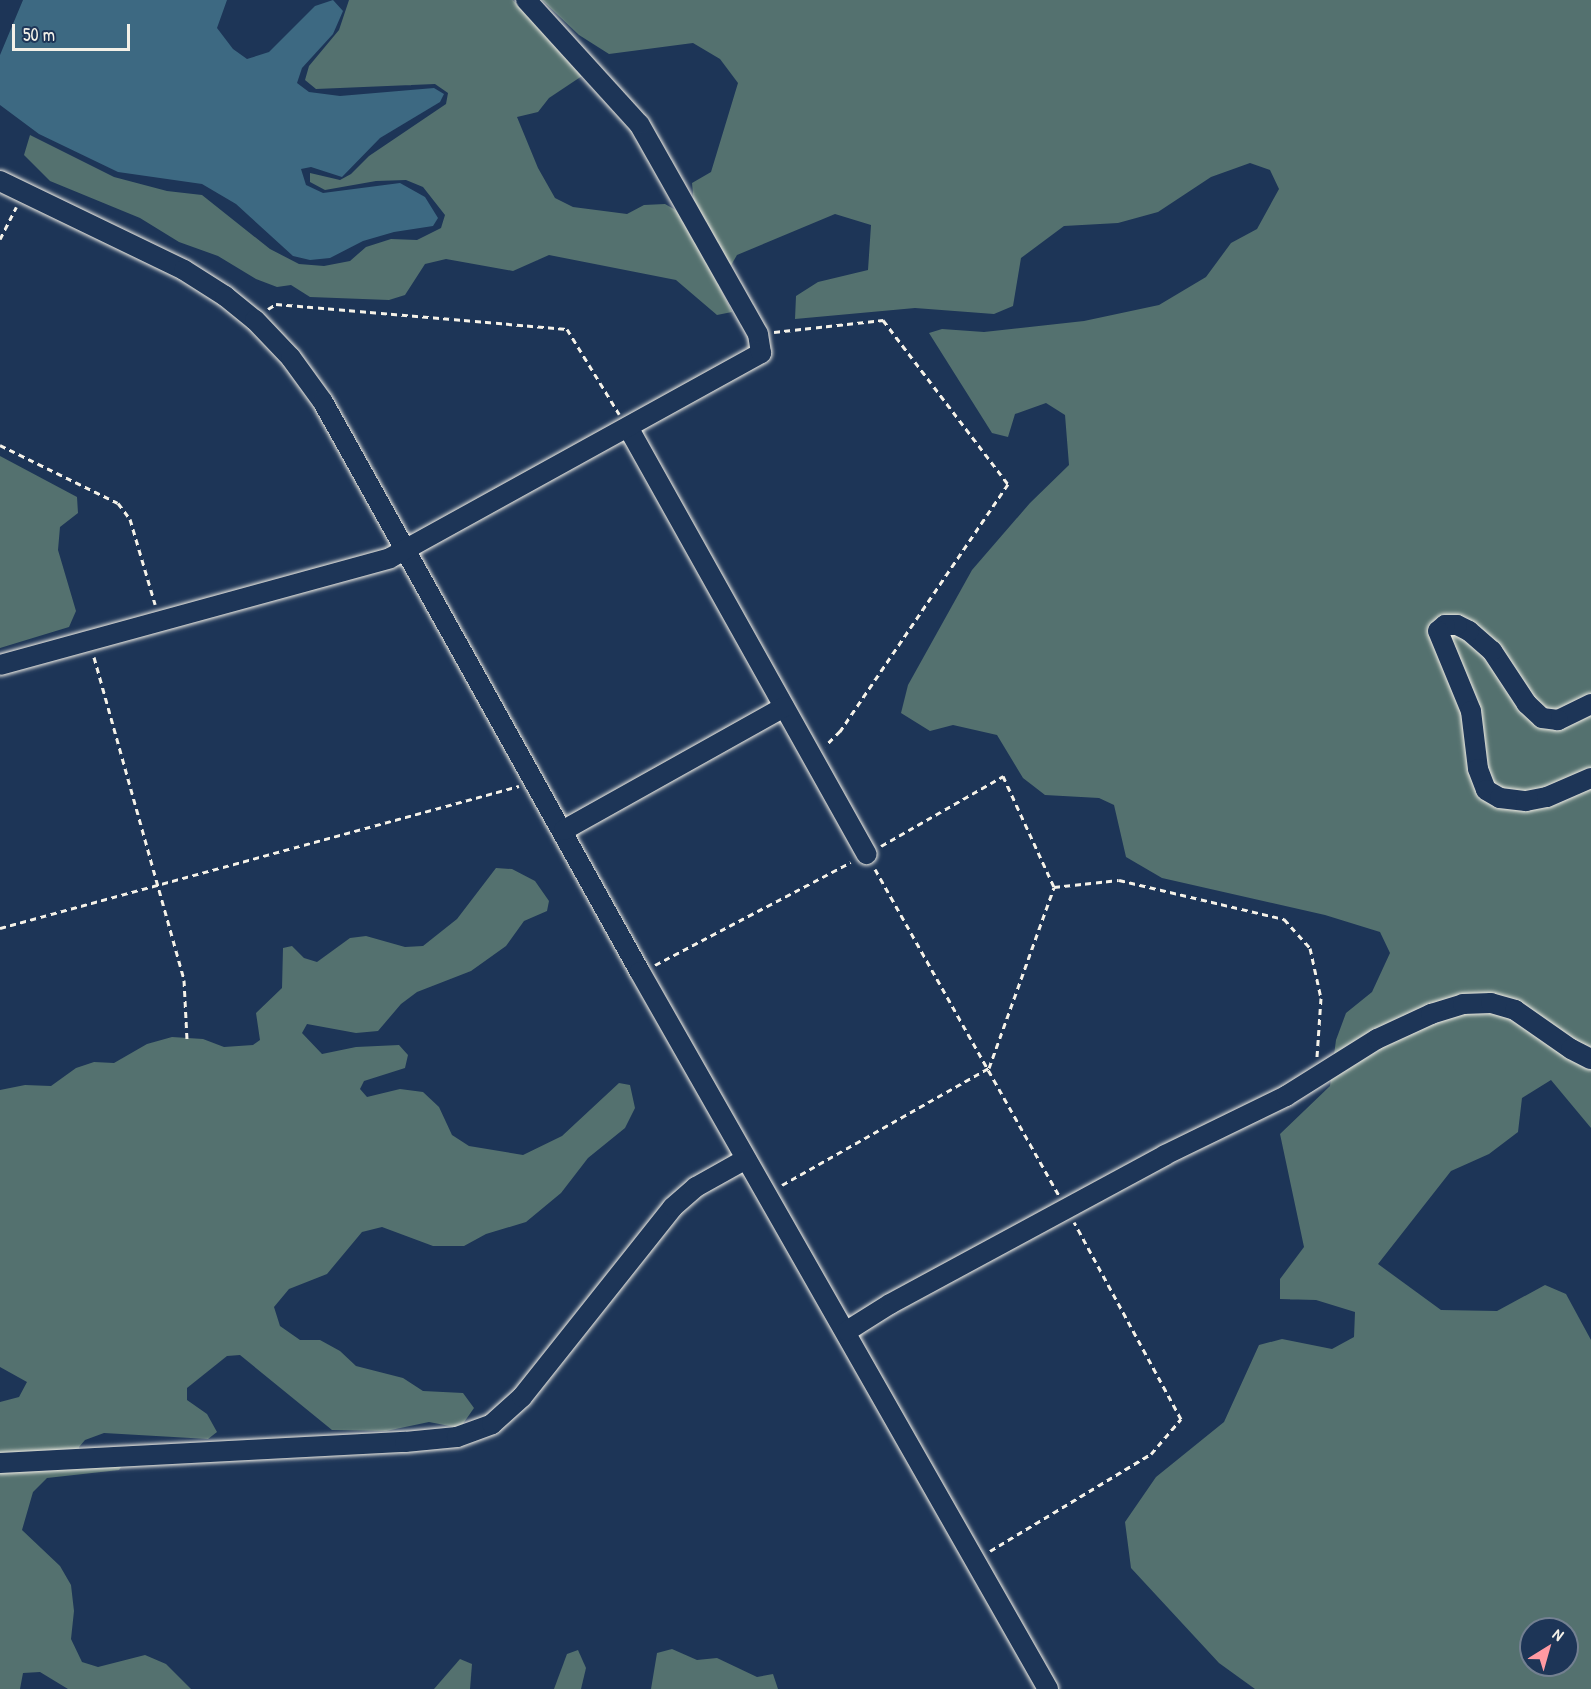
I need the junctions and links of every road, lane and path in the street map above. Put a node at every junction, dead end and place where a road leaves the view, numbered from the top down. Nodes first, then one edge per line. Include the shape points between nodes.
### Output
1 (526, 0) edge
2 (0, 181) edge
3 (22, 195) junction
4 (0, 239) edge
5 (255, 320) junction
6 (758, 334) junction
7 (628, 429) junction
8 (0, 445) edge
9 (406, 550) junction
10 (160, 623) junction
11 (90, 641) junction
12 (0, 665) edge
13 (1591, 704) edge
14 (784, 707) junction
15 (814, 756) junction
16 (1591, 778) edge
17 (536, 780) junction
18 (564, 830) junction
19 (867, 855) junction
20 (157, 885) junction
21 (1054, 887) junction
22 (0, 928) edge
23 (640, 972) junction
24 (187, 1039) dead end
25 (1591, 1059) edge
26 (989, 1068) junction
27 (1317, 1076) junction
28 (746, 1159) junction
29 (767, 1193) junction
30 (1068, 1211) junction
31 (847, 1331) junction
32 (0, 1463) edge
33 (975, 1560) junction
34 (1048, 1689) edge

1 - 6 street via 639,124
2 - 3 street
3 - 4 path
3 - 5 street via 184,270
5 - 7 path via 276,304 567,329
5 - 9 street via 291,358 323,402
6 - 7 street via 761,353
6 - 15 path via 884,320 1008,484 840,730
7 - 9 street
7 - 14 street
8 - 10 path via 118,503 130,519
9 - 10 street via 390,558
9 - 17 street
10 - 11 street
11 - 12 street
11 - 20 path
13 - 16 street via 1558,720 1542,718 1527,704 1492,651 1457,625 1445,625 1438,631 1471,711 1478,769 1486,790 1500,798 1526,801 1547,797
14 - 15 street
14 - 18 street
15 - 19 street
17 - 18 street
17 - 20 path
18 - 23 street
19 - 21 path via 1002,776
19 - 23 path
19 - 26 path
20 - 22 path
20 - 24 path via 184,980
21 - 26 path
21 - 27 path via 1119,880 1284,919 1310,948 1321,998
23 - 28 street
25 - 27 street via 1515,1010 1491,1003 1463,1004 1377,1039
26 - 29 path
26 - 30 path
27 - 30 street
28 - 29 street
28 - 32 street via 696,1186 674,1207 522,1397 492,1424 457,1437 405,1442
29 - 31 street
30 - 31 street via 890,1304
30 - 33 path via 1181,1419 1151,1454
31 - 33 street
33 - 34 street

